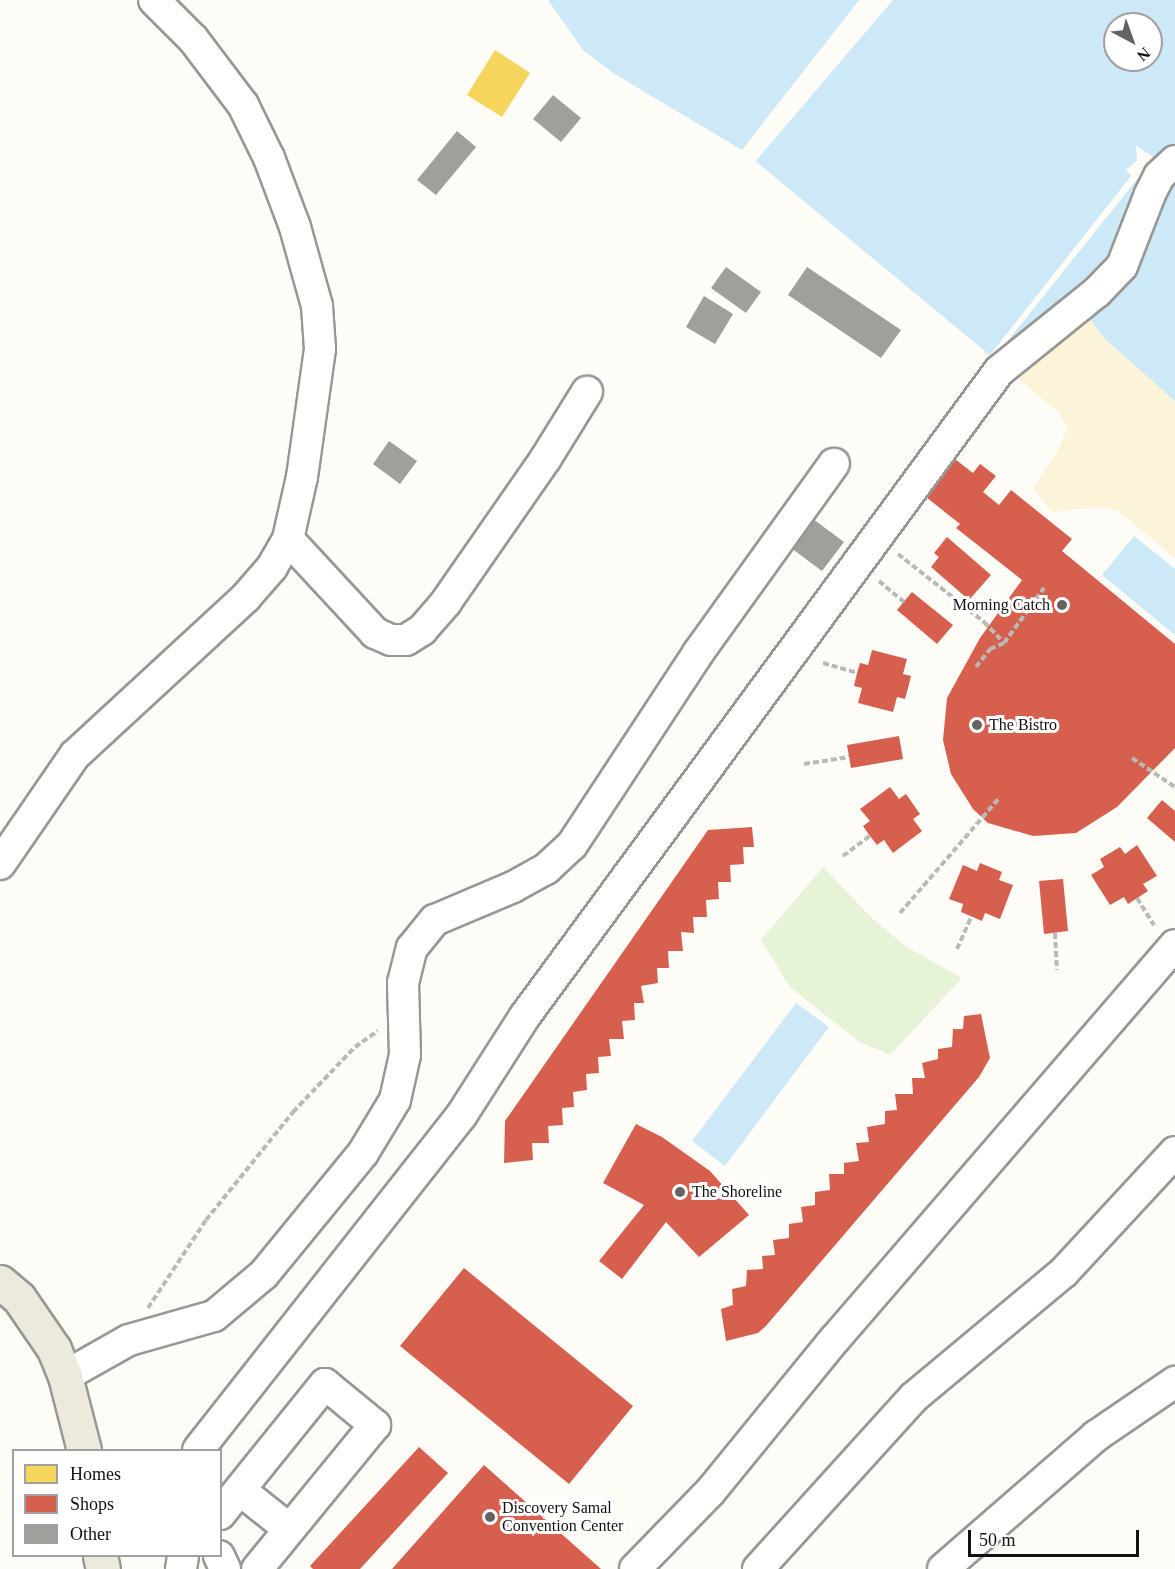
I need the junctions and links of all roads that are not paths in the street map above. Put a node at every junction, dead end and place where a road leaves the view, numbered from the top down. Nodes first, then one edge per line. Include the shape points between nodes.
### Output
1 (154, 0) edge
2 (1175, 161) edge
3 (586, 392) dead end
4 (834, 464) dead end
5 (288, 539) junction
6 (0, 864) edge
7 (1165, 935) edge
8 (1175, 1152) edge
9 (0, 1282) edge
10 (65, 1376) junction
11 (1175, 1382) edge
12 (84, 1449) edge
13 (199, 1449) edge
14 (240, 1490) junction
15 (222, 1512) edge
16 (289, 1529) junction
17 (257, 1569) edge
18 (635, 1569) edge
19 (758, 1569) edge
20 (943, 1569) edge

1 - 5 street via 193,39 243,105 295,227 317,306 320,349 314,408
2 - 13 street via 1159,176 1122,266 1097,292 999,371 525,1016 461,1116
3 - 5 street via 546,458 446,603 422,630 406,640 391,640 375,633
4 - 10 street via 698,653 572,845 546,869 435,920 412,948 403,983 405,1055 395,1100 363,1153 264,1274 214,1316 129,1341
5 - 6 street via 272,567 246,597 75,755
7 - 18 street via 710,1492
8 - 19 street via 1063,1273 914,1396
9 - 10 main road via 38,1323
10 - 12 main road
11 - 20 street via 1096,1436
14 - 15 street
14 - 16 street
14 - 16 street via 325,1384 375,1425
16 - 17 street

